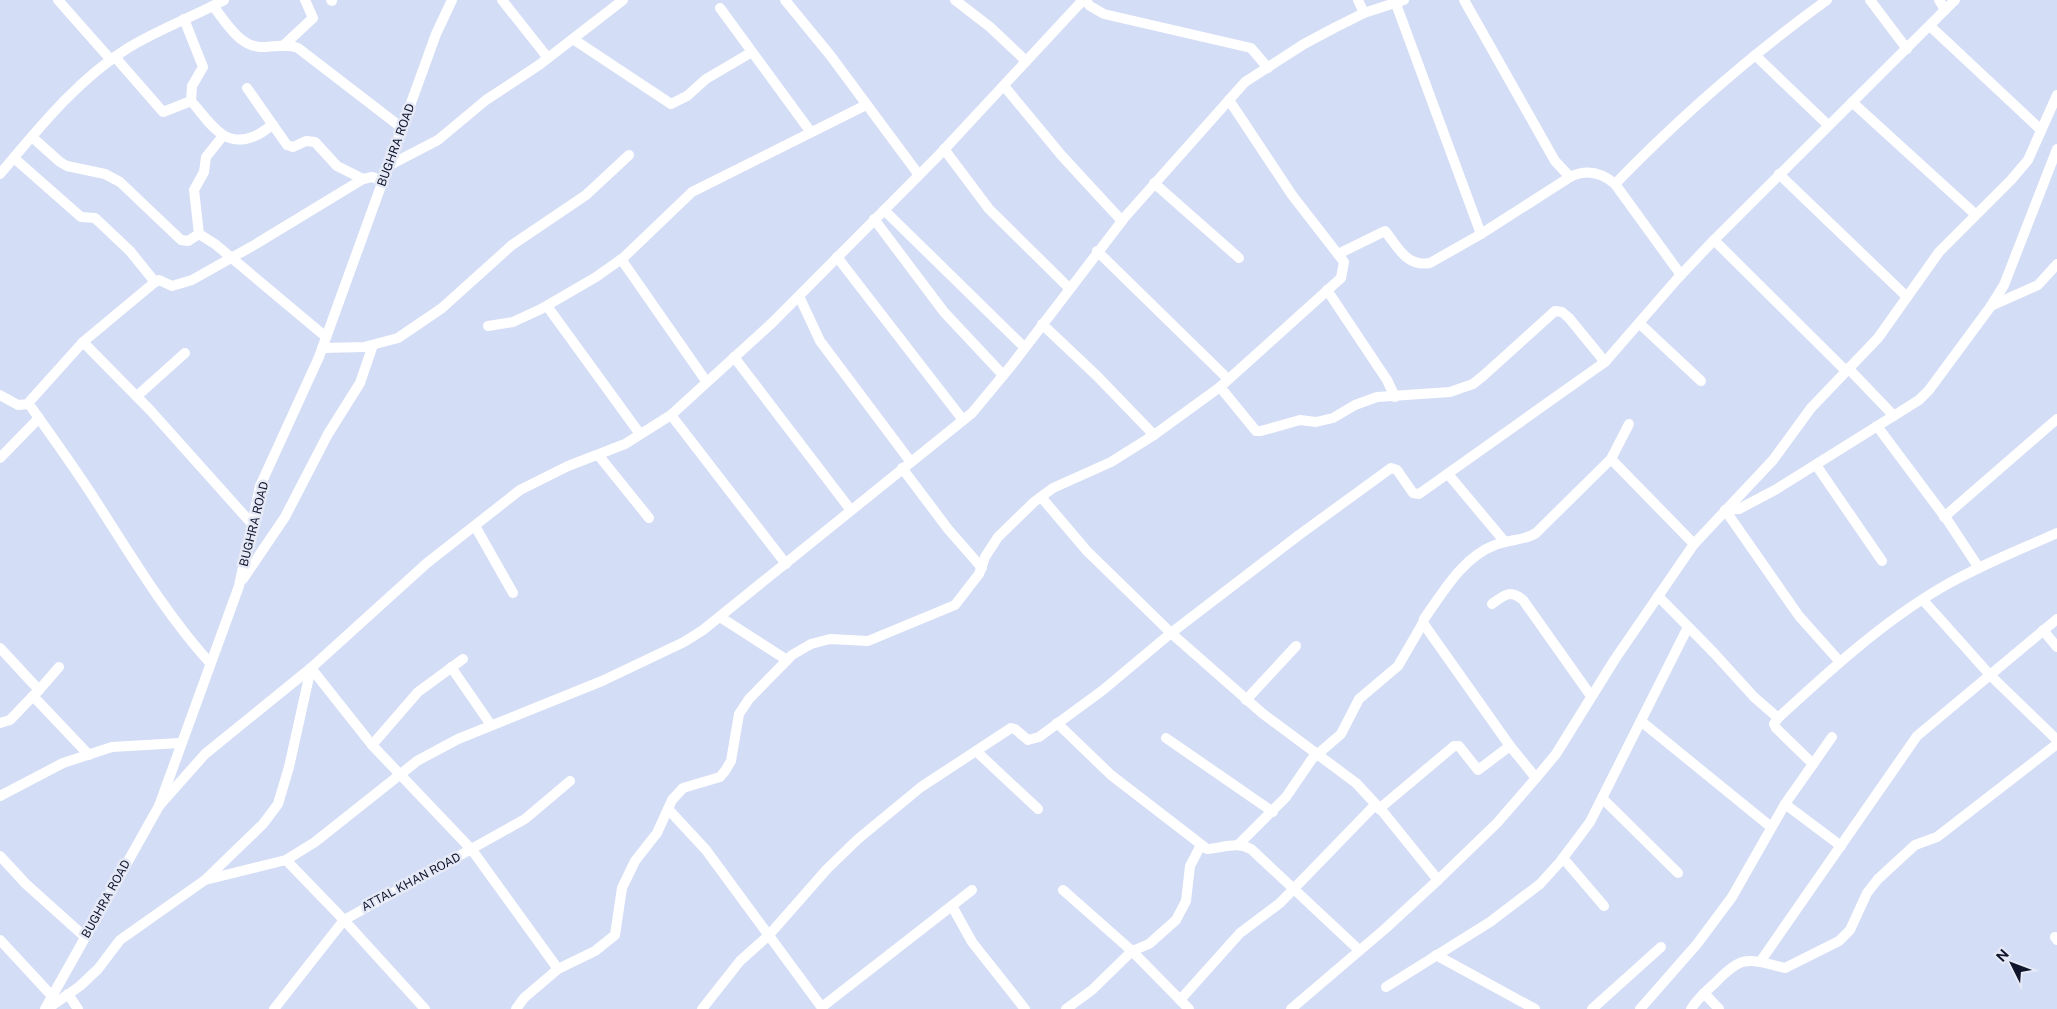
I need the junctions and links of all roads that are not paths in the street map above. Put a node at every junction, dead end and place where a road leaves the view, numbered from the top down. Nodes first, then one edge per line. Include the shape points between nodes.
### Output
1 (58, 0) edge
2 (224, 0) edge
3 (305, 0) edge
4 (452, 0) edge
5 (502, 0) edge
6 (623, 0) edge
7 (955, 0) edge
8 (1084, 0) edge
9 (1358, 0) edge
10 (1464, 0) edge
11 (1827, 0) edge
12 (1870, 0) edge
13 (1939, 0) edge
14 (1955, 0) edge
15 (792, 2) edge
16 (1400, 2) edge
17 (213, 6) junction
18 (720, 8) dead end
19 (1945, 10) junction
20 (1364, 13) junction
21 (184, 19) junction
22 (1930, 26) junction
23 (573, 39) junction
24 (283, 46) junction
25 (1907, 49) junction
26 (752, 52) junction
27 (1755, 56) junction
28 (548, 58) junction
29 (113, 59) junction
30 (1026, 61) junction
31 (1268, 68) junction
32 (1004, 86) junction
33 (247, 88) dead end
34 (2057, 95) edge
35 (1229, 100) junction
36 (191, 101) junction
37 (1852, 102) junction
38 (866, 105) junction
39 (273, 125) junction
40 (1828, 125) junction
41 (402, 128) junction
42 (2041, 130) junction
43 (810, 131) junction
44 (32, 137) junction
45 (222, 137) junction
46 (944, 149) junction
47 (2057, 149) edge
48 (629, 155) dead end
49 (14, 158) junction
50 (388, 166) junction
51 (0, 174) edge
52 (1779, 174) junction
53 (919, 175) junction
54 (1570, 177) junction
55 (363, 179) junction
56 (383, 181) junction
57 (1154, 182) junction
58 (1615, 184) junction
59 (884, 210) junction
60 (1975, 214) junction
61 (874, 220) junction
62 (1122, 221) junction
63 (199, 234) junction
64 (1481, 234) junction
65 (1714, 240) junction
66 (1097, 251) junction
67 (1338, 254) junction
68 (231, 257) junction
69 (837, 257) junction
70 (1239, 258) dead end
71 (621, 259) junction
72 (2057, 264) edge
73 (1681, 275) junction
74 (155, 282) junction
75 (1069, 288) junction
76 (1327, 290) junction
77 (798, 296) junction
78 (1907, 298) junction
79 (547, 306) junction
80 (1991, 306) junction
81 (1639, 323) junction
82 (1042, 324) junction
83 (488, 326) dead end
84 (326, 338) junction
85 (83, 342) junction
86 (373, 345) junction
87 (1024, 347) junction
88 (322, 348) junction
89 (185, 353) dead end
90 (734, 357) junction
91 (1605, 362) junction
92 (1847, 369) junction
93 (1003, 375) junction
94 (1228, 379) junction
95 (706, 381) junction
96 (1701, 381) dead end
97 (1220, 387) junction
98 (0, 395) edge
99 (137, 396) junction
100 (1395, 397) junction
101 (29, 404) junction
102 (671, 415) junction
103 (1894, 416) junction
104 (39, 418) junction
105 (2057, 419) edge
106 (962, 420) junction
107 (1629, 424) dead end
108 (1877, 426) junction
109 (640, 434) junction
110 (1154, 435) junction
111 (599, 456) junction
112 (0, 458) edge
113 (1611, 459) junction
114 (906, 465) junction
115 (1816, 465) junction
116 (1448, 474) junction
117 (1041, 497) junction
118 (850, 509) junction
119 (1725, 510) junction
120 (1944, 517) junction
121 (649, 518) dead end
122 (252, 524) junction
123 (474, 526) junction
124 (2057, 533) edge
125 (1506, 542) junction
126 (1694, 544) junction
127 (1882, 561) dead end
128 (786, 564) junction
129 (982, 568) junction
130 (1979, 568) junction
131 (238, 586) junction
132 (513, 592) dead end
133 (1658, 596) junction
134 (1923, 600) junction
135 (1492, 604) dead end
136 (720, 617) junction
137 (2057, 619) edge
138 (1423, 623) junction
139 (1688, 627) junction
140 (2043, 630) junction
141 (1171, 633) junction
142 (1296, 646) dead end
143 (2057, 647) edge
144 (0, 648) edge
145 (463, 659) dead end
146 (787, 660) junction
147 (1840, 662) junction
148 (210, 663) junction
149 (59, 667) dead end
150 (451, 667) junction
151 (311, 668) junction
152 (1990, 675) junction
153 (36, 693) junction
154 (1591, 696) junction
155 (1246, 700) junction
156 (1778, 718) junction
157 (1642, 722) junction
158 (0, 723) edge
159 (1057, 723) junction
160 (491, 725) junction
161 (1832, 737) dead end
162 (1166, 738) dead end
163 (2057, 740) edge
164 (180, 743) junction
165 (2057, 744) edge
166 (372, 745) junction
167 (1510, 746) junction
168 (976, 751) junction
169 (89, 755) junction
170 (1317, 755) junction
171 (1813, 764) junction
172 (402, 774) junction
173 (1536, 778) junction
174 (570, 781) dead end
175 (0, 796) edge
176 (1602, 798) junction
177 (1784, 804) junction
178 (159, 806) junction
179 (1377, 807) junction
180 (668, 809) junction
181 (1038, 809) dead end
182 (1273, 812) junction
183 (1771, 827) junction
184 (1201, 845) junction
185 (1238, 845) junction
186 (1841, 846) junction
187 (472, 850) junction
188 (0, 856) edge
189 (1563, 858) junction
190 (286, 860) junction
191 (1678, 874) dead end
192 (205, 880) junction
193 (1438, 880) junction
194 (1292, 889) junction
195 (972, 890) dead end
196 (1063, 890) dead end
197 (952, 906) junction
198 (1604, 906) dead end
199 (344, 920) junction
200 (770, 935) junction
201 (84, 937) junction
202 (0, 940) edge
203 (1661, 947) dead end
204 (1359, 950) junction
205 (1132, 951) junction
206 (1436, 955) junction
207 (1760, 962) junction
208 (558, 970) junction
209 (1386, 987) dead end
210 (1704, 993) junction
211 (68, 994) junction
212 (52, 996) junction
213 (1180, 1000) junction
214 (823, 1008) edge
215 (46, 1009) edge
216 (78, 1009) edge
217 (274, 1009) edge
218 (426, 1009) edge
219 (516, 1009) edge
220 (702, 1009) edge
221 (1025, 1009) edge
222 (1066, 1009) edge
223 (1189, 1009) edge
224 (1291, 1009) edge
225 (1534, 1009) edge
226 (1592, 1009) edge
227 (1640, 1009) edge
228 (1691, 1009) edge
229 (1719, 1009) edge

1 - 29 street
2 - 17 street
3 - 24 street via 312,18
4 - 41 street, BUGHRA ROAD via 436,34
5 - 28 street
6 - 23 street
7 - 30 street
8 - 30 street
8 - 31 street via 1104,14 1251,48
9 - 20 street
10 - 54 street via 1555,161
11 - 27 street
12 - 25 street
13 - 19 street
14 - 19 street
15 - 38 street
16 - 20 street
16 - 64 street
17 - 21 street
17 - 24 street via 246,43 262,47
18 - 26 street
19 - 22 street
20 - 31 street via 1304,44
21 - 29 street
21 - 36 street via 202,68 192,86
22 - 25 street
22 - 42 street
23 - 26 street via 671,104
23 - 28 street
24 - 41 street via 304,52
25 - 37 street
26 - 43 street
27 - 40 street
27 - 58 street via 1671,129
28 - 50 street via 486,100 438,140
29 - 36 street via 163,112
29 - 44 street via 82,83
30 - 32 street
31 - 35 street via 1245,82
32 - 46 street
32 - 62 street
33 - 39 street
34 - 42 street
35 - 57 street
35 - 67 street via 1292,195
36 - 45 street
37 - 40 street
37 - 60 street
38 - 43 street
38 - 53 street
39 - 45 street via 249,138 233,140
39 - 55 street via 287,145 293,147 306,141 315,142 337,166
40 - 52 street
41 - 50 street, BUGHRA ROAD
42 - 60 street via 2028,160
43 - 71 street via 692,192
44 - 49 street
44 - 63 street via 60,162 105,174 120,182 181,240 188,241
45 - 63 street via 206,157 204,172 194,190
46 - 53 street
46 - 75 street via 989,209
47 - 80 street via 2012,270
48 - 86 street via 586,195 512,245 429,318 398,338
49 - 51 street
49 - 74 street via 81,217 95,218 130,251
50 - 56 street, BUGHRA ROAD
52 - 65 street
52 - 78 street
53 - 59 street
54 - 58 street via 1592,172 1606,176
54 - 64 street
55 - 56 street via 372,177
55 - 68 street
56 - 84 street, BUGHRA ROAD
57 - 62 street
57 - 70 street
58 - 73 street
59 - 61 street
59 - 87 street
60 - 78 street via 1939,252
61 - 69 street
61 - 93 street via 944,312
62 - 66 street
63 - 68 street
64 - 67 street via 1438,260 1421,264 1406,258 1385,231
65 - 73 street
65 - 92 street
66 - 75 street
66 - 94 street
67 - 76 street via 1344,262 1343,272
68 - 74 street via 178,285 166,285 159,280
68 - 84 street
69 - 77 street
69 - 106 street
71 - 79 street
71 - 95 street
72 - 80 street via 2038,285
73 - 81 street
74 - 85 street
75 - 82 street
76 - 94 street
76 - 100 street
77 - 90 street
77 - 114 street via 820,341
78 - 92 street via 1878,338
79 - 83 street via 513,322
79 - 109 street
80 - 103 street via 1929,390
81 - 91 street
81 - 96 street
82 - 87 street
82 - 110 street
84 - 88 street, BUGHRA ROAD
85 - 99 street
85 - 101 street via 32,396
86 - 88 street
86 - 131 street via 360,383 328,434 285,517
87 - 93 street
88 - 122 street, BUGHRA ROAD via 260,486
89 - 99 street
90 - 95 street
90 - 118 street
91 - 100 street via 1569,318 1555,311 1473,384 1450,392
91 - 116 street
92 - 103 street
92 - 119 street via 1811,408 1773,460
93 - 106 street via 972,413
94 - 97 street
95 - 102 street
97 - 100 street via 1256,431 1300,420 1325,421 1365,400
97 - 110 street
98 - 101 street via 18,405
99 - 122 street
101 - 104 street
102 - 109 street
102 - 128 street
103 - 108 street
104 - 112 street
104 - 148 street via 177,624
105 - 120 street
106 - 114 street
107 - 113 street
108 - 115 street
108 - 120 street
109 - 111 street
110 - 117 street via 1111,462 1053,488
111 - 121 street
111 - 123 street via 568,466 520,490
113 - 125 street via 1536,534
113 - 126 street
114 - 118 street
114 - 129 street via 948,529
115 - 119 street via 1739,509
115 - 127 street
116 - 125 street
116 - 141 street via 1416,495 1392,468
117 - 129 street via 1006,527 985,557
117 - 141 street via 1087,551
118 - 128 street
119 - 126 street
119 - 147 street via 1799,616
120 - 130 street
122 - 131 street, BUGHRA ROAD
123 - 132 street
123 - 151 street
124 - 130 street
125 - 138 street via 1489,548 1459,571
126 - 133 street
128 - 136 street
129 - 146 street via 955,605 868,641 830,639 811,644
130 - 134 street
131 - 148 street, BUGHRA ROAD
133 - 139 street
133 - 154 street
134 - 147 street
134 - 152 street
135 - 154 street via 1508,593 1514,593 1523,600
136 - 146 street
136 - 160 street via 684,642 602,680
137 - 140 street
138 - 167 street
138 - 170 street via 1398,666 1360,699 1341,734
139 - 156 street via 1754,698
139 - 157 street
140 - 143 street
140 - 152 street
141 - 155 street
141 - 159 street via 1103,690
142 - 155 street
144 - 153 street
145 - 150 street
146 - 180 street via 739,714 731,761 725,771 720,777 683,788
147 - 156 street
148 - 164 street, BUGHRA ROAD
149 - 153 street
150 - 160 street
150 - 166 street via 418,692
151 - 166 street
151 - 178 street via 205,754
151 - 192 street via 278,804 263,824
152 - 163 street
152 - 186 street via 1917,736
153 - 158 street via 10,720
153 - 169 street
154 - 173 street via 1556,754
155 - 170 street
156 - 171 street via 1774,724 1776,728
157 - 176 street
157 - 183 street
159 - 168 street via 1031,741 1011,728
159 - 184 street via 1118,781
160 - 172 street via 417,762
161 - 171 street
162 - 182 street
164 - 169 street via 119,746
164 - 178 street, BUGHRA ROAD
165 - 207 street via 1937,837 1915,845 1896,861 1868,893 1850,930 1839,941 1803,962 1785,968
166 - 172 street
167 - 173 street
167 - 179 street via 1478,770 1459,746 1454,746
168 - 181 street
168 - 200 street via 921,787 879,821 826,869
169 - 175 street via 63,763
170 - 179 street via 1356,783
170 - 182 street
171 - 177 street
172 - 187 street
172 - 190 street via 315,842
173 - 193 street via 1497,823
174 - 187 street, ATTAL KHAN ROAD via 525,819
176 - 189 street via 1586,828
176 - 191 street
177 - 183 street
177 - 186 street
178 - 201 street, BUGHRA ROAD
179 - 193 street
179 - 194 street
180 - 200 street via 706,850
180 - 208 street via 657,833 635,861 622,888 615,935 595,951
182 - 185 street
183 - 227 street via 1726,905 1697,944
184 - 185 street via 1207,849
184 - 205 street via 1190,866 1182,911 1157,939
185 - 194 street via 1251,849
186 - 207 street
187 - 199 street, ATTAL KHAN ROAD
187 - 208 street
188 - 201 street
189 - 198 street
189 - 206 street via 1540,884 1490,922
190 - 192 street
190 - 199 street
192 - 211 street via 120,940 98,969
193 - 204 street
194 - 204 street
194 - 213 street via 1280,903 1240,933
195 - 197 street
196 - 205 street
197 - 214 street
197 - 221 street via 972,942
199 - 217 street, ATTAL KHAN ROAD
199 - 218 street
200 - 214 street
200 - 220 street via 740,961
201 - 212 street, BUGHRA ROAD
202 - 212 street
203 - 226 street
204 - 224 street
205 - 213 street
205 - 222 street via 1092,990
206 - 209 street
206 - 225 street
207 - 210 street via 1732,964
208 - 219 street via 524,998
210 - 228 street
210 - 229 street
211 - 215 street
211 - 216 street
212 - 215 street, BUGHRA ROAD
213 - 223 street

